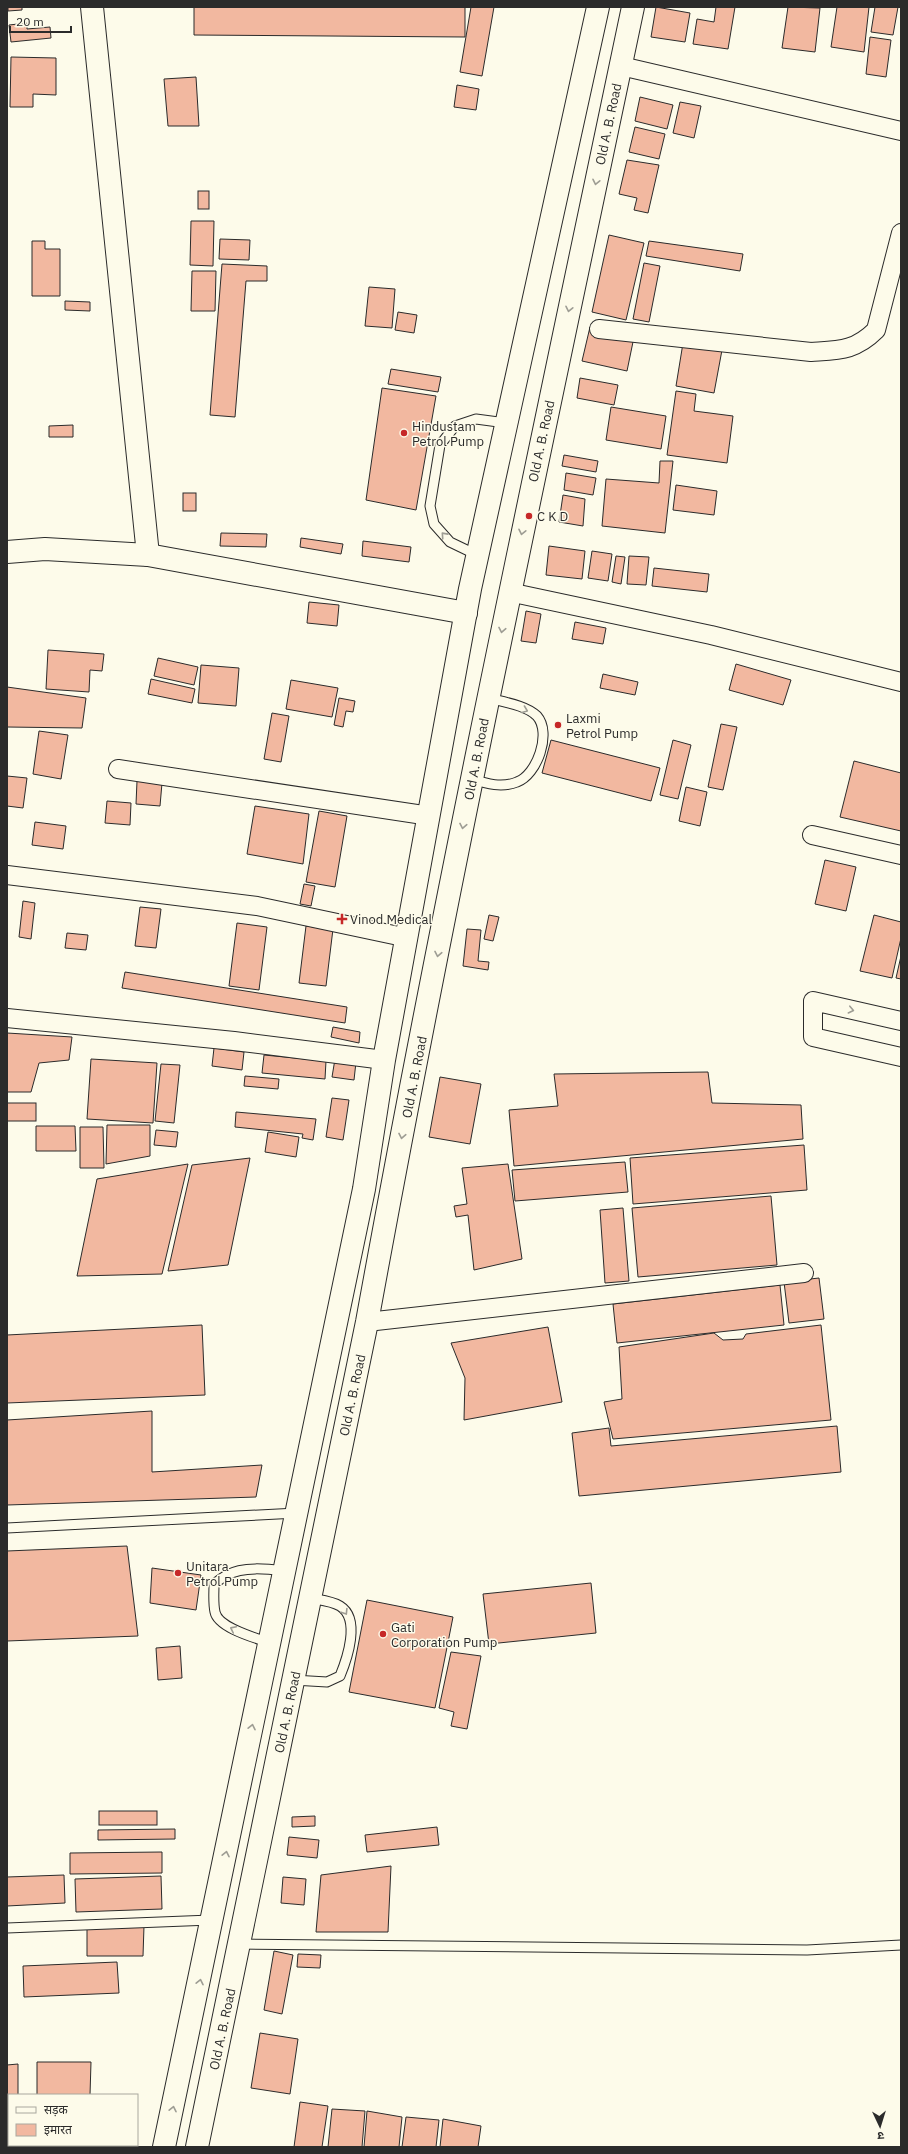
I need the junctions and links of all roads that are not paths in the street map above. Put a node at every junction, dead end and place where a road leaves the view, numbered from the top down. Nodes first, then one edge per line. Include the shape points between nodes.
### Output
1 (92, 7) edge
2 (598, 7) edge
3 (633, 7) edge
4 (621, 66) junction
5 (901, 131) edge
6 (901, 233) edge
7 (599, 329) dead end
8 (506, 423) junction
9 (7, 552) edge
10 (477, 554) junction
11 (148, 555) junction
12 (509, 592) junction
13 (466, 613) junction
14 (901, 682) edge
15 (488, 698) junction
16 (118, 769) dead end
17 (472, 779) junction
18 (430, 816) junction
19 (812, 835) dead end
20 (901, 855) edge
21 (7, 875) edge
22 (408, 938) junction
23 (7, 1018) edge
24 (901, 1021) edge
25 (901, 1057) edge
26 (384, 1060) junction
27 (804, 1273) dead end
28 (367, 1322) junction
29 (297, 1513) junction
30 (7, 1528) edge
31 (285, 1571) junction
32 (310, 1598) junction
33 (270, 1643) junction
34 (293, 1680) junction
35 (212, 1920) junction
36 (7, 1928) edge
37 (239, 1944) junction
38 (901, 1945) edge
39 (164, 2147) edge
40 (198, 2147) edge

1 - 11 main road
2 - 8 main road
3 - 4 main road, Old A. B. Road
4 - 5 street
4 -> 12 main road, Old A. B. Road
6 - 7 street via 876,330 865,341 844,349 811,352
8 - 10 main road
10 -> 8 lane via 450,542 434,524 430,506 440,445 455,426 476,419
9 - 11 main road via 45,549
10 - 13 main road
11 - 13 main road
12 - 14 street via 711,635
12 -> 15 main road, Old A. B. Road
13 - 18 main road
15 - 17 main road, Old A. B. Road
15 -> 17 lane via 530,711 538,717 544,731 540,752 531,772 519,782 491,785
16 - 18 street
17 -> 28 main road, Old A. B. Road
18 - 22 main road
19 - 20 street
21 - 22 street via 257,906
22 - 26 main road
23 - 26 street via 234,1041
25 -> 24 street via 813,1038 813,1001
26 - 29 main road via 364,1189
27 - 28 street
28 - 32 main road, Old A. B. Road
29 - 30 lane
29 - 31 main road
31 - 33 main road
33 -> 31 lane via 223,1623 215,1614 214,1584 228,1574 245,1570
32 - 34 main road, Old A. B. Road
32 -> 34 lane via 341,1606 347,1614 352,1629 347,1655 340,1676 327,1682
35 -> 33 main road
34 - 37 main road, Old A. B. Road
35 - 36 lane
39 -> 35 main road
37 - 38 lane via 807,1950
37 - 40 main road, Old A. B. Road

